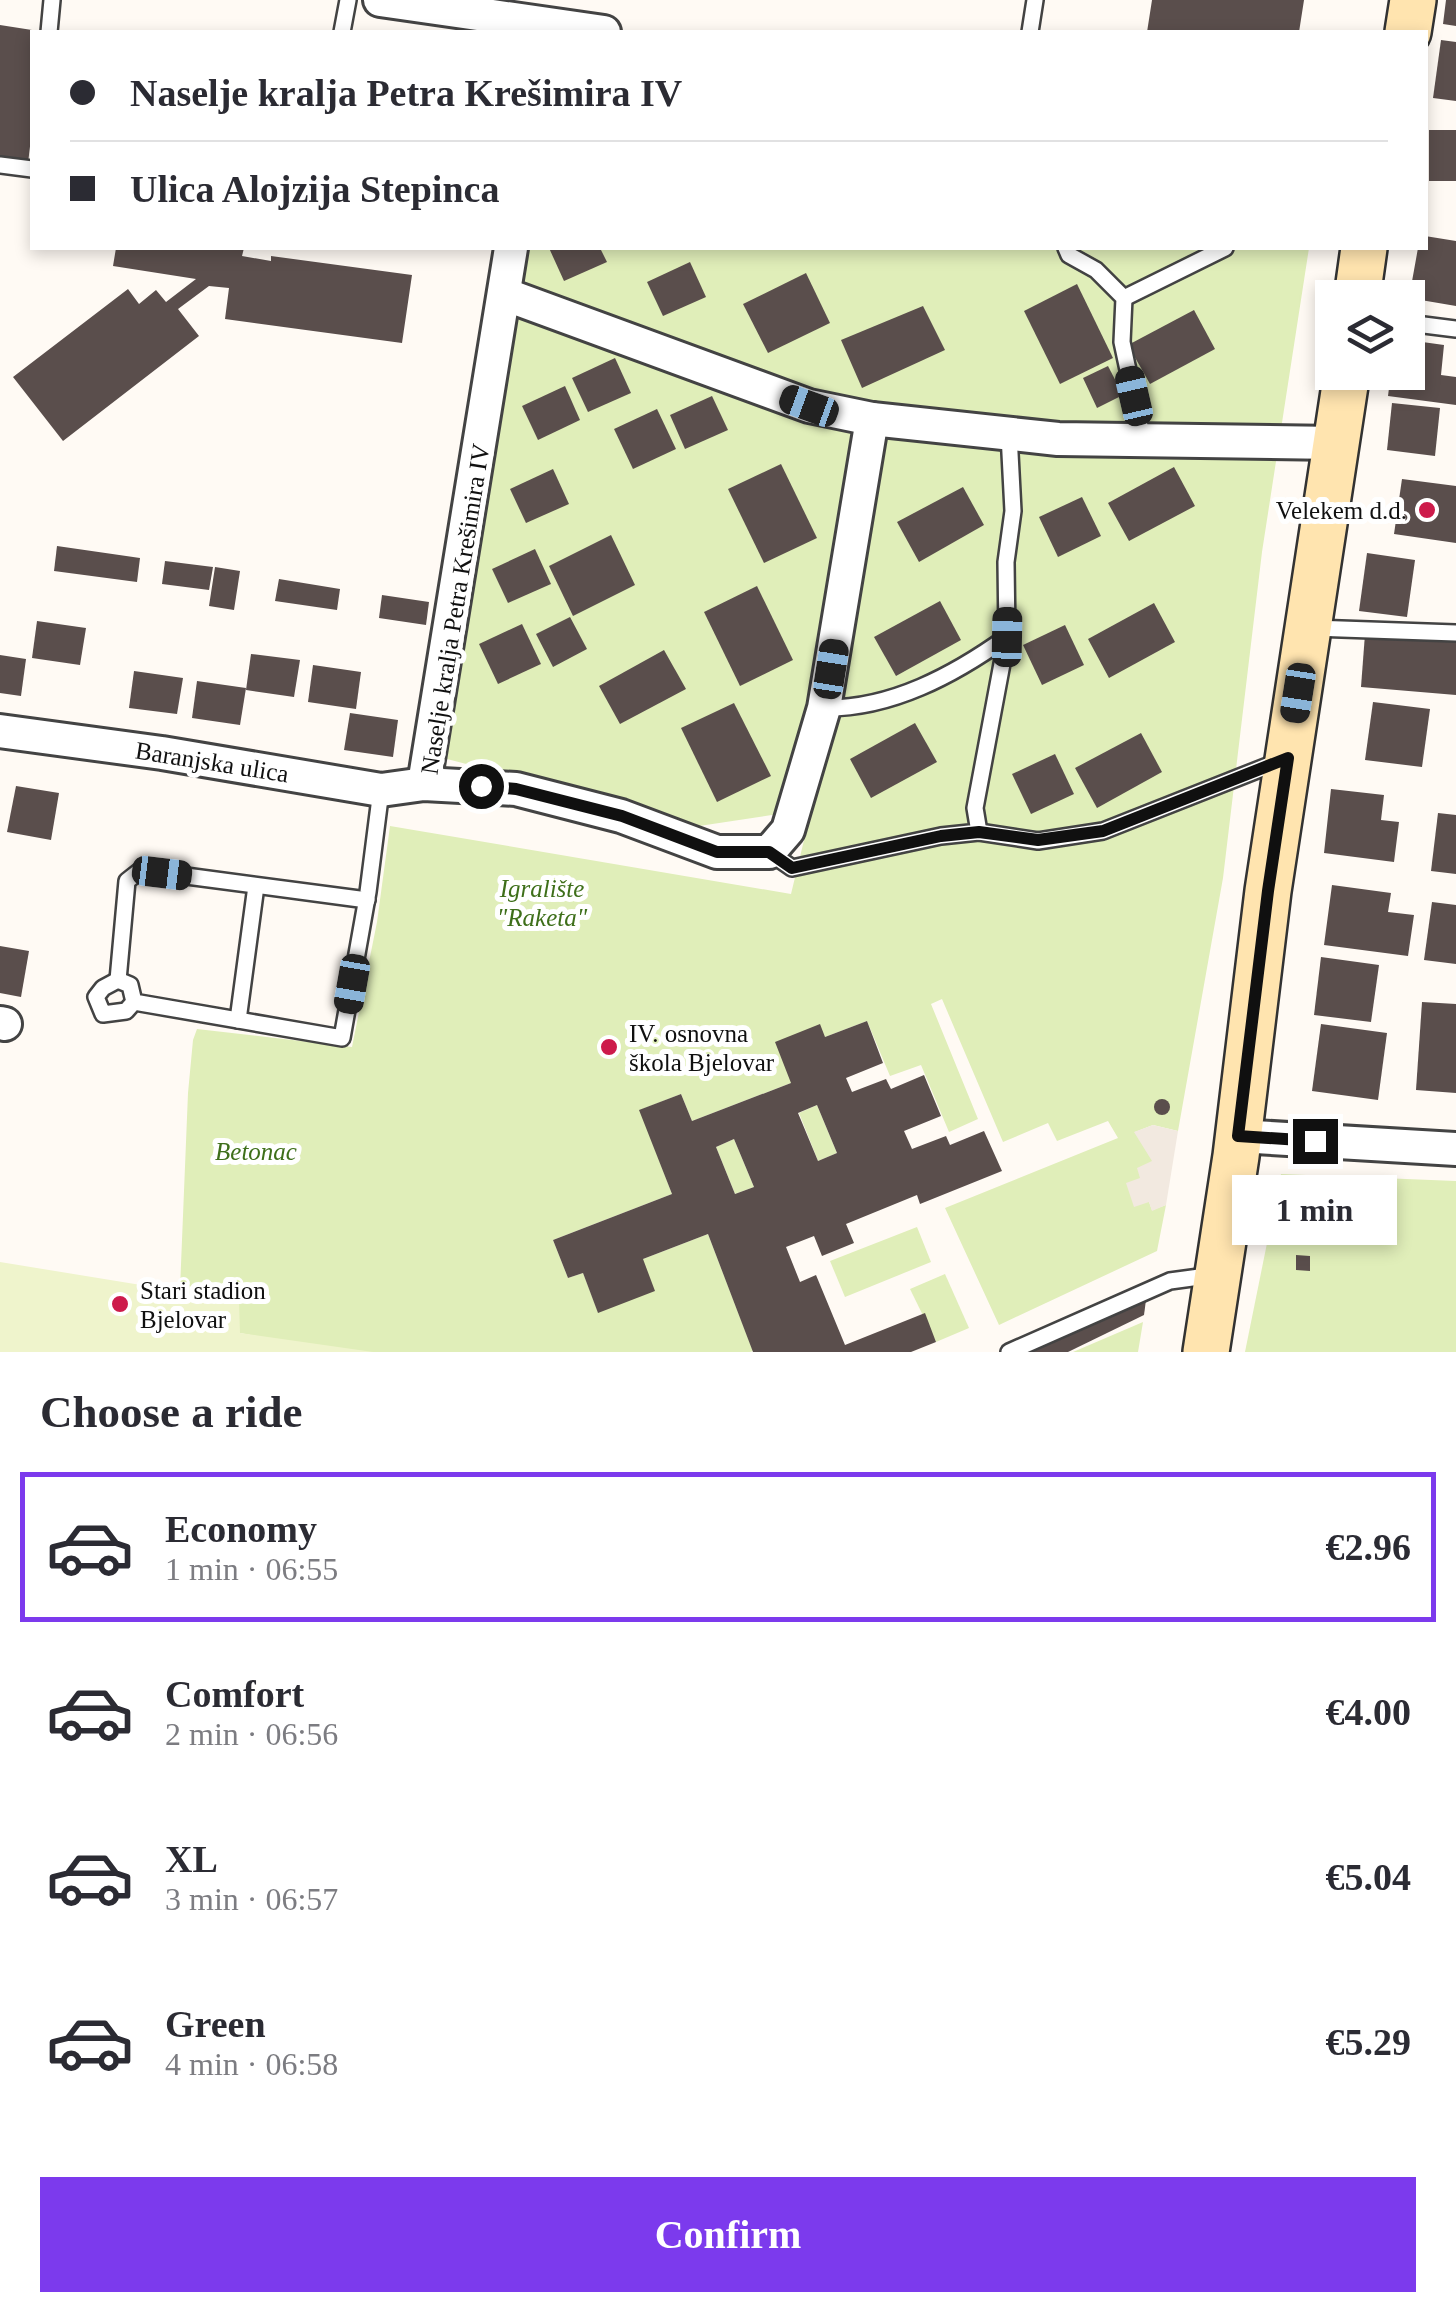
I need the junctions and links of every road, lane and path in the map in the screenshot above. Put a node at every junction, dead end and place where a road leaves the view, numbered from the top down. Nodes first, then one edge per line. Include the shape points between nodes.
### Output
1 (52, 0) edge
2 (348, 0) edge
3 (380, 0) edge
4 (1035, 0) edge
5 (1387, 0) edge
6 (1413, 0) edge
7 (466, 6) edge
8 (544, 28) edge
9 (48, 30) edge
10 (342, 30) edge
11 (574, 30) edge
12 (1030, 30) edge
13 (1382, 30) edge
14 (1408, 30) edge
15 (0, 165) edge
16 (30, 170) edge
17 (512, 250) edge
18 (1067, 250) edge
19 (1221, 250) edge
20 (1364, 250) edge
21 (1360, 280) edge
22 (504, 294) junction
23 (1124, 298) junction
24 (1425, 325) edge
25 (1456, 329) edge
26 (1344, 390) edge
27 (872, 419) junction
28 (1009, 434) junction
29 (1143, 440) junction
30 (1337, 443) junction
31 (1308, 628) junction
32 (1456, 633) edge
33 (1007, 637) junction
34 (824, 708) junction
35 (0, 731) edge
36 (1288, 758) junction
37 (424, 784) junction
38 (381, 790) junction
39 (979, 832) junction
40 (769, 852) junction
41 (256, 886) junction
42 (366, 900) junction
43 (118, 980) junction
44 (134, 1002) junction
45 (238, 1020) junction
46 (1238, 1136) junction
47 (1456, 1149) edge
48 (1218, 1275) junction
49 (1009, 1352) edge
50 (1206, 1352) edge

1 - 9 lane
2 - 10 lane
3 - 7 street
4 - 12 lane
5 - 13 main road
6 - 14 main road
7 - 8 street
8 - 11 street
15 - 16 lane
17 - 22 street, Naselje kralja Petra Krešimira IV
18 - 23 lane
19 - 23 lane
20 - 21 main road
22 - 27 street via 809,406
22 - 37 street, Naselje kralja Petra Krešimira IV
23 - 29 lane via 1122,342
24 - 25 lane
26 - 30 main road
27 - 28 street
27 - 34 street
28 - 29 street
28 - 33 lane
29 - 30 street
30 - 31 main road
31 - 32 lane
31 - 36 main road
33 - 34 lane via 893,698 861,708
33 - 39 lane via 975,808
34 - 40 street via 788,830
35 - 38 street, Baranjska ulica
36 - 39 lane via 1103,831 1038,840
36 - 46 main road
37 - 38 street, Baranjska ulica
37 - 40 street, Naselje kralja Petra Krešimira IV via 516,789 622,816 717,852
38 - 42 lane
39 - 40 lane via 792,868
41 - 42 lane
41 - 43 lane via 141,870 128,881
41 - 45 lane
42 - 45 lane via 342,1038
43 - 44 lane via 130,986
43 - 44 lane via 96,997 103,1014 126,1011
44 - 45 lane
46 - 47 street
46 - 48 main road
48 - 49 lane via 1170,1282
48 - 50 main road

